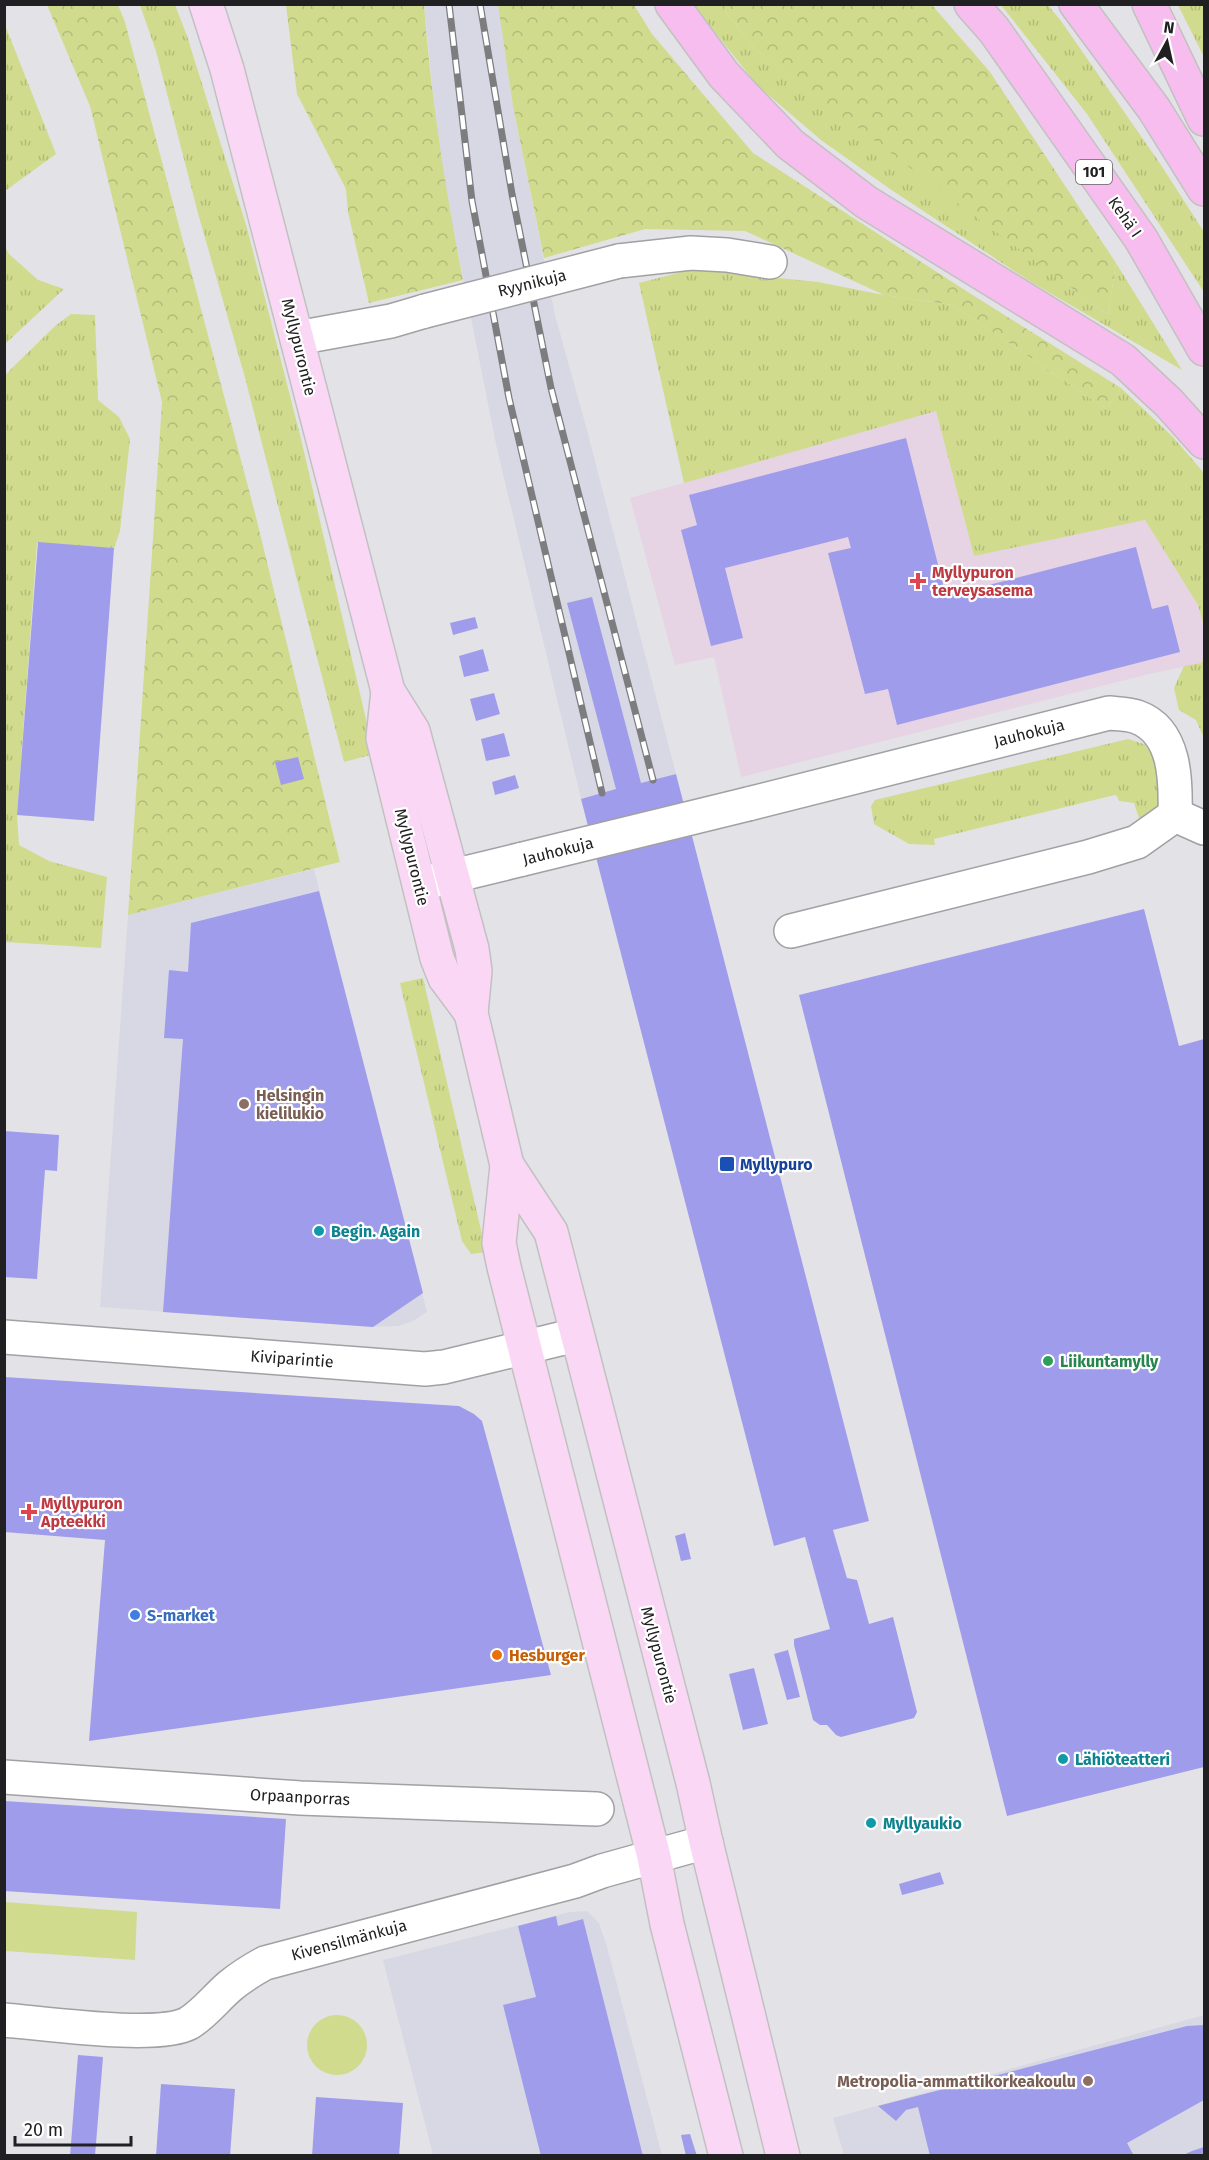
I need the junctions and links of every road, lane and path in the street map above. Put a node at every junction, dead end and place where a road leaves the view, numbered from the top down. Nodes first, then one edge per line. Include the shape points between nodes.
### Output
1 (206, 4) edge
2 (672, 4) edge
3 (971, 4) edge
4 (1076, 4) edge
5 (1149, 4) edge
6 (1204, 119) edge
7 (1204, 189) edge
8 (770, 262) dead end
9 (297, 339) junction
10 (1204, 349) edge
11 (1204, 442) edge
12 (388, 691) junction
13 (1175, 815) junction
14 (1204, 828) edge
15 (451, 876) junction
16 (420, 884) junction
17 (791, 931) dead end
18 (471, 1013) junction
19 (507, 1165) junction
20 (576, 1335) junction
21 (4, 1337) edge
22 (525, 1348) junction
23 (4, 1777) edge
24 (597, 1809) dead end
25 (706, 1842) junction
26 (654, 1857) junction
27 (4, 2020) edge
28 (726, 2156) edge
29 (783, 2156) edge

1 - 9 main road, Myllypurontie via 227,69
2 - 11 highway via 724,75 790,144 866,202 1123,360
3 - 10 highway, Kehä I / 101 via 994,30 1141,239
4 - 7 highway via 1154,109
5 - 6 highway
8 - 9 street, Ryynikuja, bridge via 691,253 618,261 381,323
9 - 12 main road, Myllypurontie
12 - 15 main road, Myllypurontie via 413,731
12 - 16 main road, Myllypurontie via 383,738
13 - 14 street
13 - 15 street, Jauhokuja, bridge via 1176,781 1170,752 1157,729 1137,717 1109,712
13 - 17 street via 1137,842 1088,857
15 - 16 street, Jauhokuja
15 - 18 main road, Myllypurontie via 472,949 475,971
16 - 18 main road, Myllypurontie via 436,958 445,978
18 - 19 main road, Myllypurontie
19 - 20 main road, Myllypurontie via 551,1232
19 - 22 main road, Myllypurontie via 499,1243
20 - 22 street, Kiviparintie
20 - 25 main road, Myllypurontie
21 - 22 street, Kiviparintie via 425,1369
22 - 26 main road, Myllypurontie
23 - 24 street, Orpaanporras via 300,1798
25 - 26 street, Kivensilmänkuja
25 - 29 main road, Myllypurontie
26 - 27 street, Kivensilmänkuja via 265,1963 246,1974 188,2024 169,2030
26 - 28 main road, Myllypurontie via 667,1924

